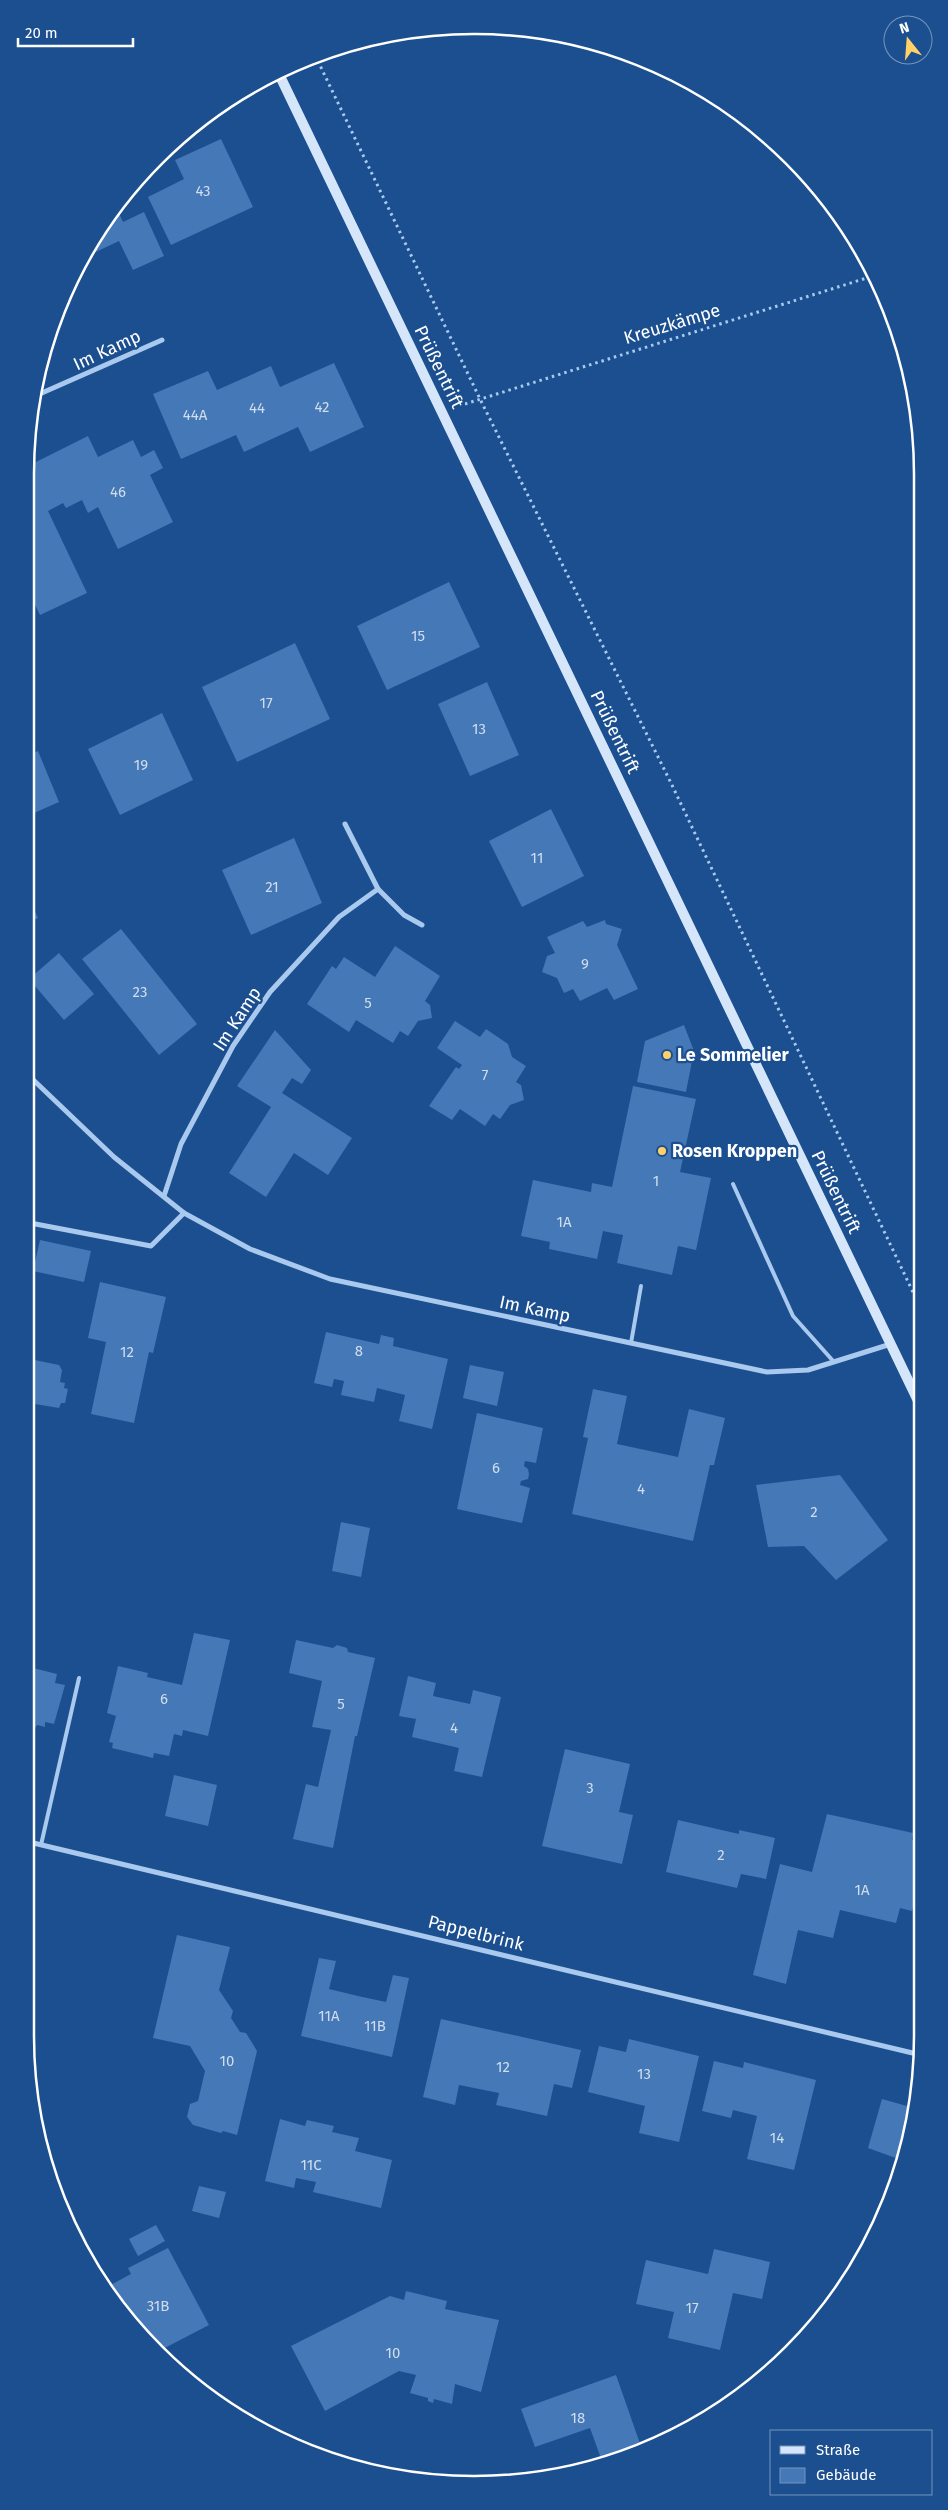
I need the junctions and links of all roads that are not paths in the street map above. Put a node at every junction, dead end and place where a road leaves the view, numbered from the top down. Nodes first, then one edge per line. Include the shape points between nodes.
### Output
1 (281, 78) edge
2 (162, 340) dead end
3 (41, 393) edge
4 (345, 824) dead end
5 (378, 889) junction
6 (422, 925) dead end
7 (34, 1080) edge
8 (733, 1184) dead end
9 (164, 1196) junction
10 (184, 1212) junction
11 (34, 1224) edge
12 (641, 1286) dead end
13 (631, 1343) junction
14 (891, 1344) junction
15 (834, 1362) junction
16 (914, 1391) edge
17 (79, 1678) dead end
18 (34, 1843) edge
19 (41, 1845) junction
20 (913, 2053) edge

1 - 14 main road, Prüßentrift
2 - 3 street, Im Kamp
4 - 5 street
5 - 6 street via 404,915
5 - 9 street, Im Kamp via 339,917 270,992 233,1046 181,1144
7 - 9 street, Im Kamp via 114,1156
8 - 15 lane via 793,1316
9 - 10 street, Im Kamp
10 - 11 street via 151,1246
10 - 13 street, Im Kamp via 250,1249 330,1279
12 - 13 lane
13 - 15 street, Im Kamp via 767,1372 808,1370
14 - 15 street, Im Kamp
14 - 16 main road, Prüßentrift
17 - 19 lane
18 - 19 street, Pappelbrink
19 - 20 street, Pappelbrink

